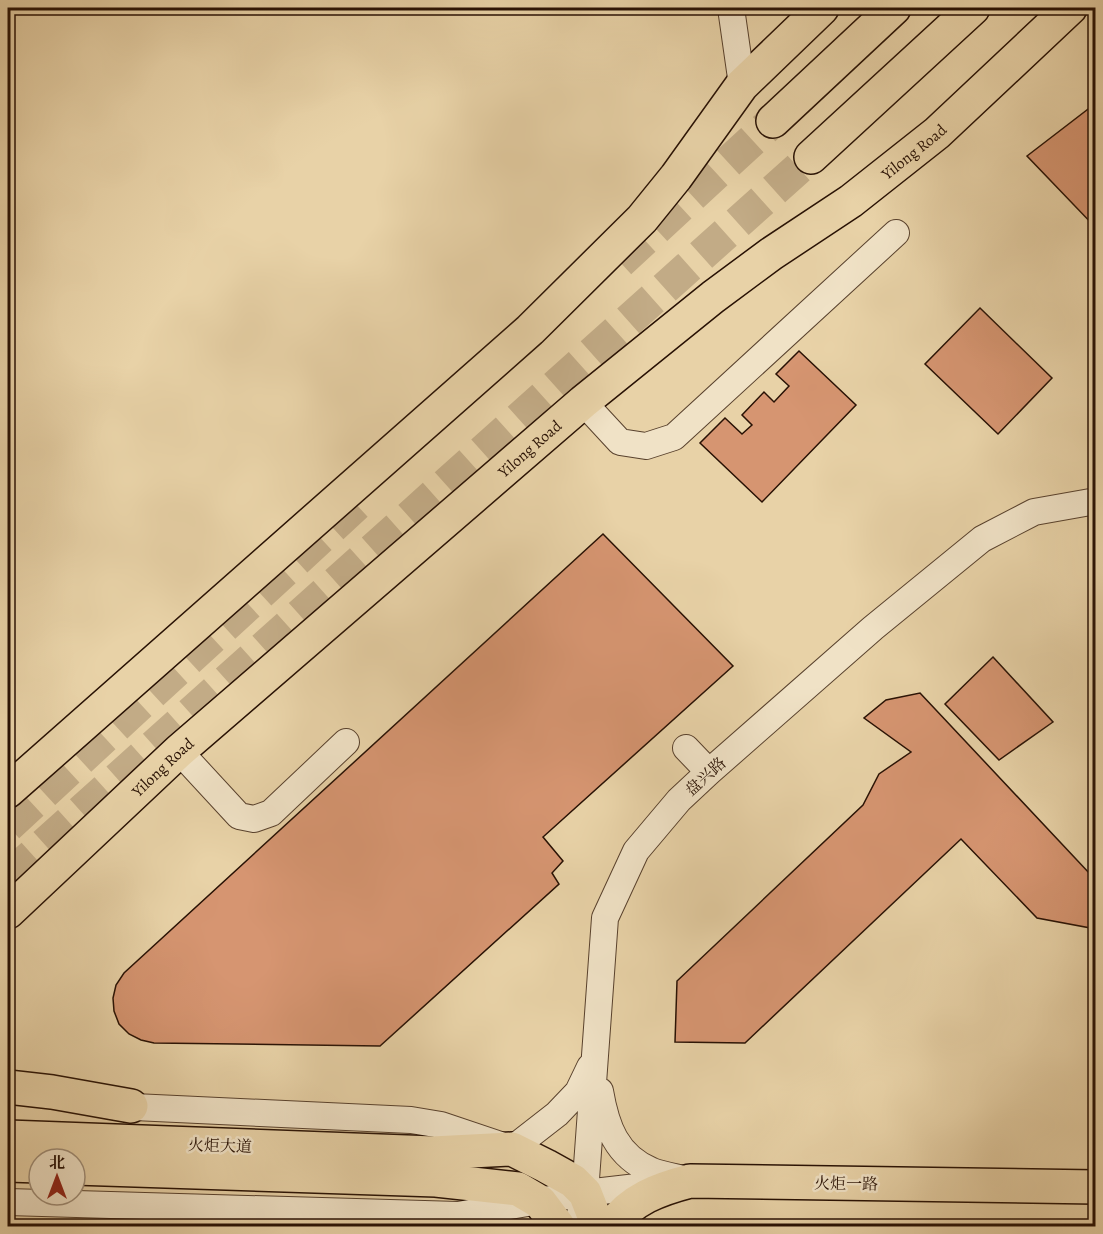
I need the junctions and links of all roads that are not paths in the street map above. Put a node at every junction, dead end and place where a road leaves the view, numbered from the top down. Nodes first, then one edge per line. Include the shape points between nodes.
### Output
1 (731, 8) edge
2 (822, 8) edge
3 (894, 8) edge
4 (973, 8) edge
5 (1070, 8) edge
6 (742, 85) junction
7 (773, 121) tunnel mouth
8 (811, 157) tunnel mouth
9 (896, 233) dead end
10 (583, 402) junction
11 (1095, 501) edge
12 (346, 742) dead end
13 (686, 748) dead end
14 (179, 751) junction
15 (709, 772) junction
16 (8, 791) edge
17 (8, 912) edge
18 (594, 1059) junction
19 (8, 1087) edge
20 (8, 1101) edge
21 (131, 1107) junction
22 (8, 1137) edge
23 (512, 1149) junction
24 (8, 1165) edge
25 (27, 1166) edge
26 (435, 1166) junction
27 (87, 1167) edge
28 (690, 1181) junction
29 (1095, 1187) edge
30 (585, 1193) junction
31 (8, 1202) edge
32 (549, 1214) edge
33 (578, 1227) edge
34 (598, 1227) edge
35 (612, 1227) edge

1 - 6 street
2 - 6 main road
3 - 7 main road
4 - 8 main road
5 - 10 main road, Yilong Road via 937,133 851,201 713,297
6 - 16 main road via 642,219 530,330
9 - 10 street via 674,437 646,446 620,442
10 - 14 main road, Yilong Road
11 - 15 street, 盘兴路 via 1034,512 982,539 873,628
12 - 14 street via 271,813 254,819 239,816
13 - 15 street
14 - 17 main road, Yilong Road
15 - 18 street, 盘兴路 via 679,800 636,851 605,918
18 - 23 street via 578,1092
18 - 28 street via 605,1118 615,1141 651,1171
18 - 30 street, 盘兴路
19 - 21 main road
20 - 21 street
21 - 23 street via 411,1120 441,1125
22 - 26 main road, 火炬大道
23 - 26 main road
23 - 30 main road via 555,1171
24 - 25 main road
26 - 27 main road, 火炬大道
26 - 32 main road via 518,1189
28 - 29 main road, 火炬一路
28 - 30 street
28 - 35 main road, 火炬一路 via 643,1197
30 - 32 street
30 - 33 street, 盘兴路
30 - 34 main road
31 - 32 street via 458,1215

